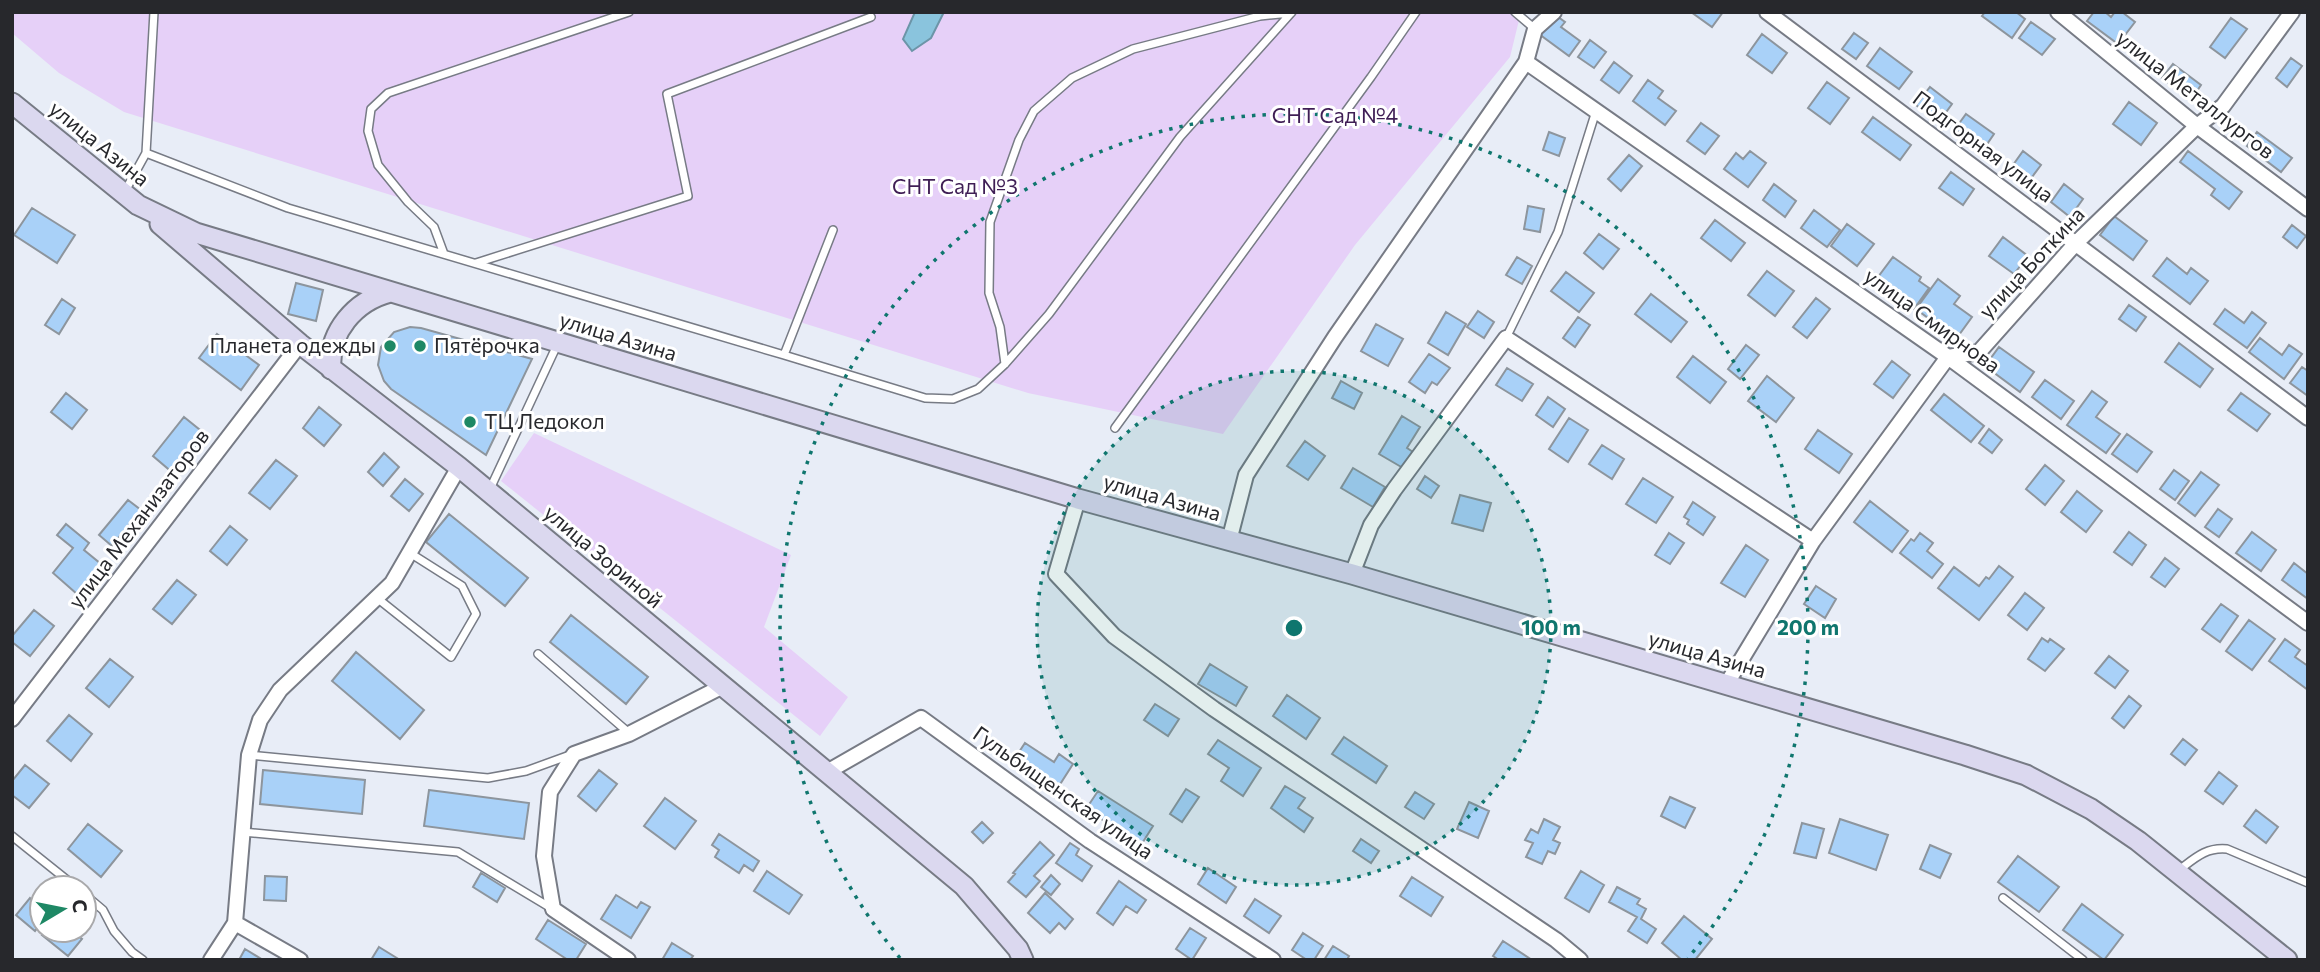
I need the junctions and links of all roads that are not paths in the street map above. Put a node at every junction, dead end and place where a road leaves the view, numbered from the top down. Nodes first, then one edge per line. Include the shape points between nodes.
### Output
1 (154, 12) edge
2 (629, 12) edge
3 (1416, 12) edge
4 (1515, 12) edge
5 (1554, 12) edge
6 (1767, 12) edge
7 (2292, 12) edge
8 (1292, 13) edge
9 (2065, 14) edge
10 (871, 17) dead end
11 (1535, 29) junction
12 (1526, 62) junction
13 (12, 103) edge
14 (1597, 110) junction
15 (2197, 126) junction
16 (146, 153) junction
17 (131, 199) junction
18 (2308, 209) edge
19 (833, 230) dead end
20 (2076, 243) junction
21 (444, 254) junction
22 (475, 263) junction
23 (390, 292) junction
24 (1506, 338) junction
25 (558, 343) junction
26 (300, 344) junction
27 (784, 355) junction
28 (1948, 357) junction
29 (1005, 364) junction
30 (331, 369) junction
31 (2308, 418) edge
32 (1115, 428) dead end
33 (459, 467) junction
34 (489, 491) junction
35 (1078, 499) junction
36 (1229, 541) junction
37 (1813, 541) junction
38 (410, 552) junction
39 (1352, 574) junction
40 (376, 598) junction
41 (2308, 623) edge
42 (538, 654) dead end
43 (1726, 685) junction
44 (723, 686) junction
45 (12, 719) edge
46 (629, 734) junction
47 (574, 754) junction
48 (249, 755) junction
49 (827, 772) junction
50 (243, 832) junction
51 (12, 836) edge
52 (2176, 872) junction
53 (59, 874) edge
54 (2308, 883) edge
55 (2003, 898) dead end
56 (98, 906) edge
57 (553, 909) junction
58 (235, 923) junction
59 (143, 960) edge
60 (211, 960) edge
61 (300, 960) edge
62 (628, 960) edge
63 (1023, 960) edge
64 (1273, 960) edge
65 (1580, 960) edge
66 (2083, 960) edge
67 (2287, 960) edge

1 - 16 lane
2 - 21 lane via 388,93 371,108 368,131 378,165 434,227
3 - 32 lane
4 - 11 lane
5 - 11 street
6 - 20 street, Подгорная улица
7 - 15 street, улица Боткина via 2223,106
8 - 29 lane via 1180,137 1049,314
8 - 29 lane via 1261,16 1133,48 1072,78 1034,111 990,222 989,293
9 - 15 street, улица Металлургов
10 - 22 lane via 667,94 688,196
11 - 12 street
12 - 14 street, улица Смирнова
12 - 36 street via 1335,337 1246,475
13 - 17 main road, улица Азина
14 - 24 lane via 1558,232
14 - 28 street, улица Смирнова
15 - 18 street, улица Металлургов
15 - 20 street, улица Боткина
16 - 17 lane
16 - 21 lane via 288,208
17 - 23 main road, улица Азина via 196,233
17 - 26 main road, улица Зориной
19 - 27 lane
20 - 28 street, улица Боткина via 1979,352
20 - 31 street, Подгорная улица
21 - 22 lane
22 - 27 lane
23 - 25 main road, улица Азина
23 - 30 main road via 360,304 343,324 333,342
24 - 37 street
24 - 39 street via 1371,525
25 - 34 lane
25 - 35 main road, улица Азина
26 - 30 main road, улица Зориной
26 - 45 street, улица Механизаторов
27 - 29 lane via 925,398 953,399 978,389
28 - 37 street
28 - 41 street, улица Смирнова
30 - 33 main road, улица Зориной
33 - 34 main road, улица Зориной
33 - 38 street
34 - 44 main road, улица Зориной
35 - 36 main road, улица Азина
35 - 65 street via 1056,574 1114,636
36 - 39 main road, улица Азина
37 - 43 street
38 - 40 street via 392,583
38 - 40 lane via 462,586 476,614 451,657
39 - 43 main road, улица Азина
40 - 48 street via 280,690 260,720
42 - 46 lane
43 - 52 main road, улица Азина via 2026,775 2091,809
44 - 46 street
44 - 49 main road, улица Зориной
46 - 47 street
47 - 48 lane via 488,778
47 - 57 street via 550,792 544,856
48 - 50 street
49 - 63 main road, улица Зориной via 964,886
49 - 64 street, Гульбищенская улица via 920,718 1090,841
50 - 57 lane via 458,852
50 - 58 street
51 - 53 lane
52 - 54 lane via 2203,852 2218,848
52 - 67 main road, улица Азина
55 - 66 lane
56 - 59 lane via 114,931
57 - 62 street
58 - 60 street
58 - 61 street

